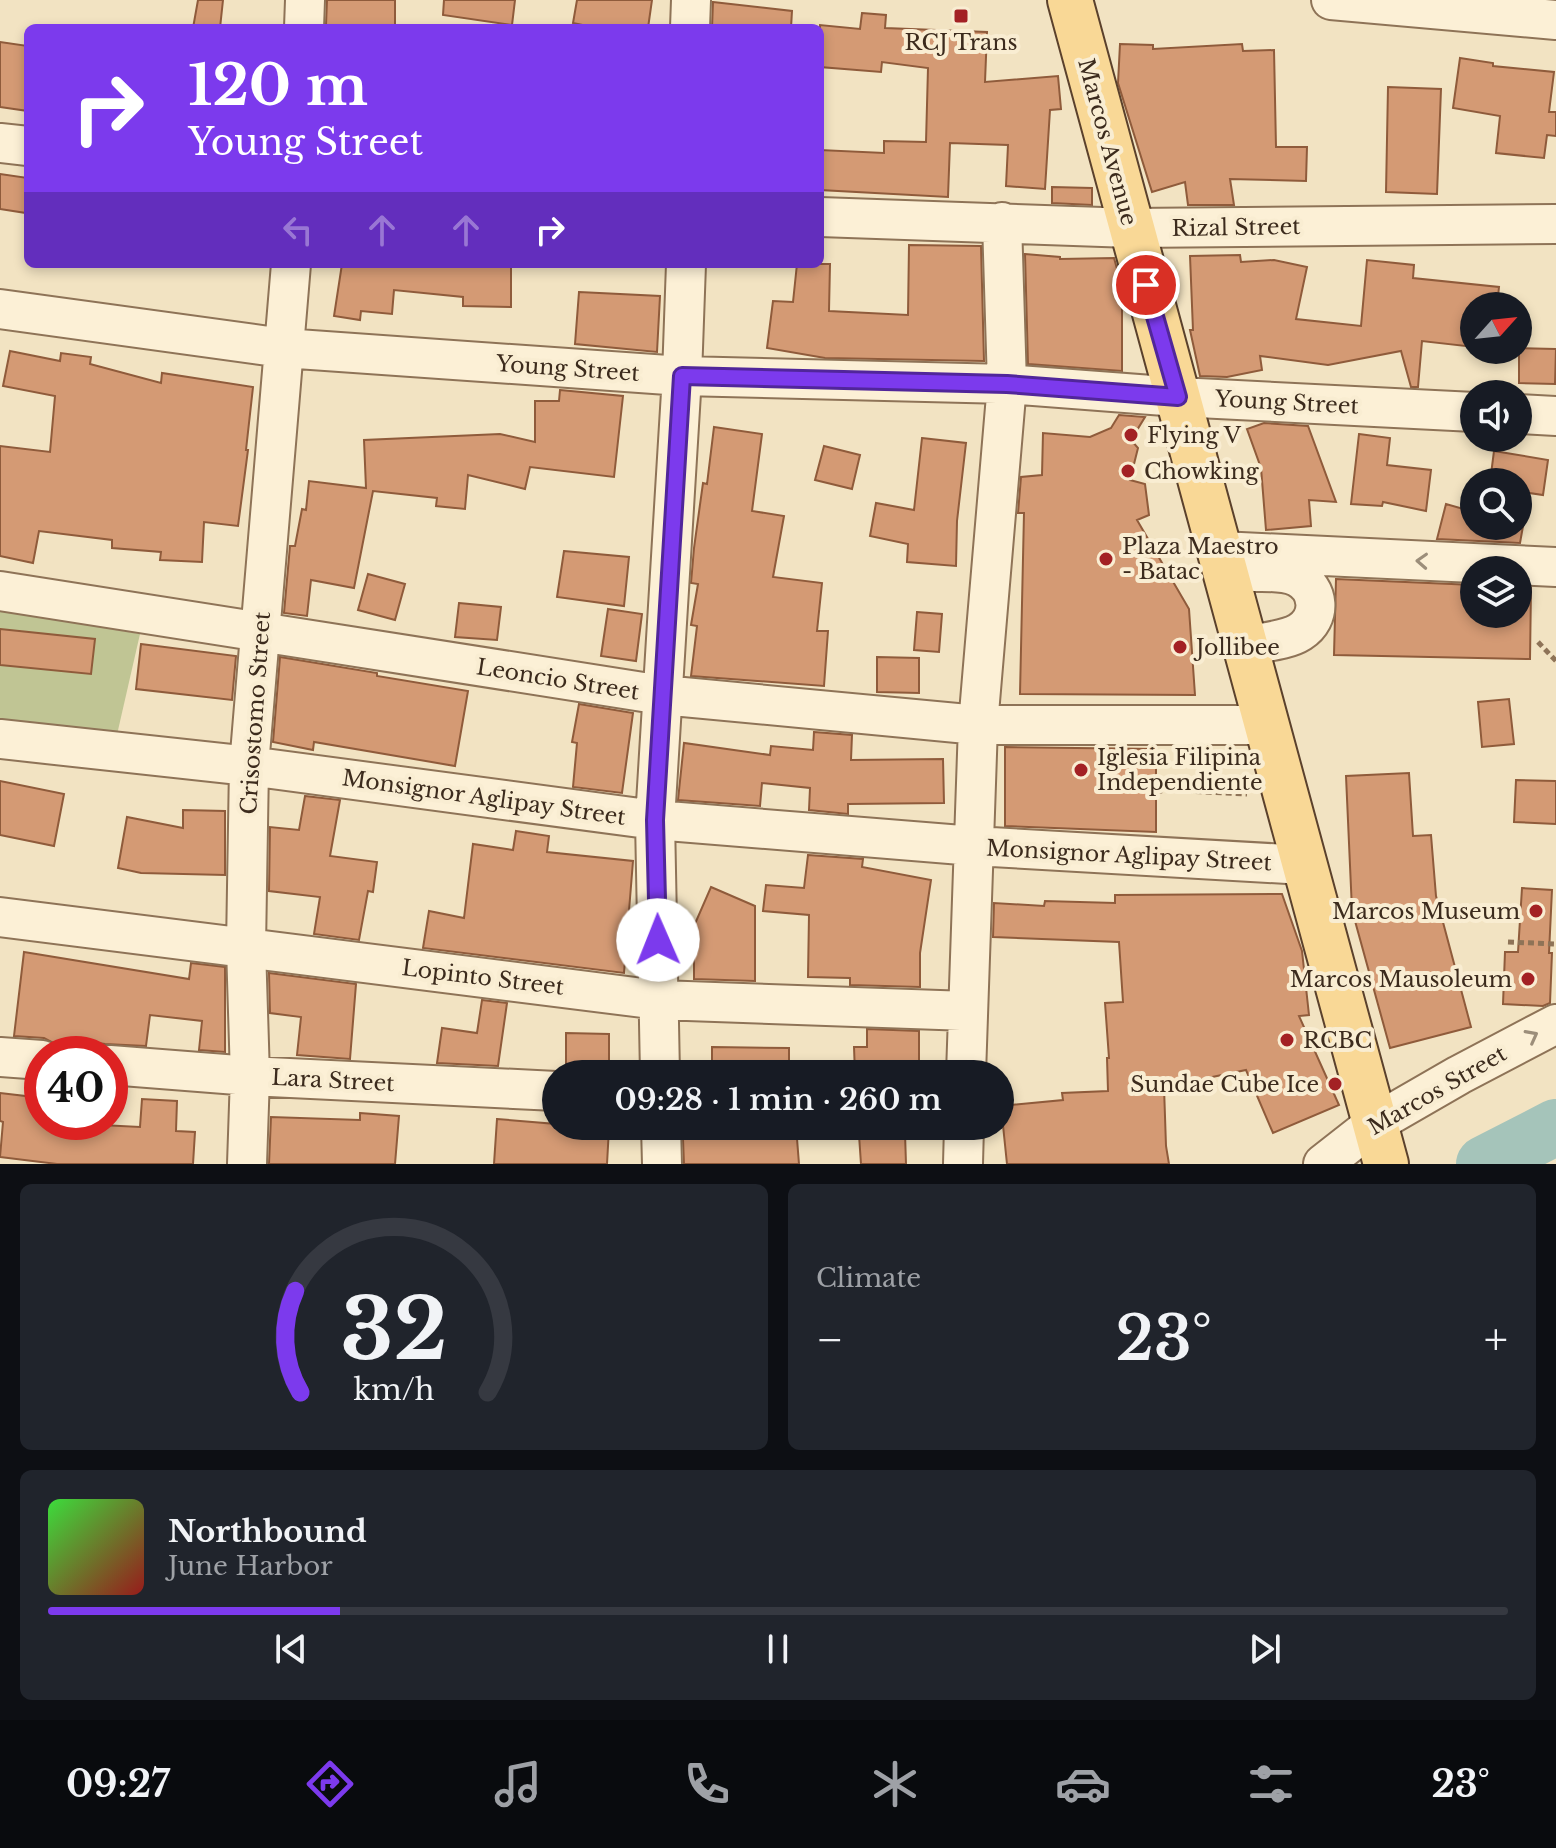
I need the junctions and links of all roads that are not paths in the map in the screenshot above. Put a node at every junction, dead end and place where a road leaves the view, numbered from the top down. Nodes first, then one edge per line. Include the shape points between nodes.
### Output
1 (305, 0) edge
2 (691, 0) edge
3 (1070, 0) edge
4 (1331, 0) edge
5 (1415, 4) edge
6 (1556, 20) edge
7 (304, 24) edge
8 (690, 24) edge
9 (0, 143) edge
10 (24, 146) edge
11 (824, 217) edge
12 (1002, 222) junction
13 (1556, 224) edge
14 (1131, 228) junction
15 (291, 268) edge
16 (686, 268) edge
17 (0, 309) edge
18 (283, 348) junction
19 (682, 376) junction
20 (1007, 384) junction
21 (1178, 397) junction
22 (1460, 411) edge
23 (1532, 415) edge
24 (1556, 416) edge
25 (1224, 563) junction
26 (1556, 567) edge
27 (0, 591) edge
28 (260, 631) junction
29 (1245, 646) junction
30 (662, 695) junction
31 (978, 725) junction
32 (1265, 725) junction
33 (0, 739) edge
34 (249, 766) junction
35 (655, 820) junction
36 (974, 846) junction
37 (1304, 865) junction
38 (0, 917) edge
39 (246, 947) junction
40 (659, 1000) junction
41 (968, 1011) junction
42 (1556, 1024) edge
43 (0, 1057) edge
44 (24, 1059) edge
45 (660, 1060) edge
46 (966, 1060) edge
47 (128, 1066) edge
48 (250, 1076) junction
49 (542, 1090) edge
50 (661, 1140) edge
51 (964, 1140) edge
52 (1381, 1149) edge
53 (247, 1164) edge
54 (662, 1164) edge
55 (963, 1164) edge
56 (1323, 1164) edge

1 - 7 street
2 - 8 street
3 - 14 main road, Marcos Avenue
4 - 5 street
5 - 6 street
9 - 10 street
11 - 12 street, Rizal Street
12 - 14 street, Rizal Street
12 - 20 street
13 - 14 street, Rizal Street
14 - 21 main road, Marcos Avenue
15 - 18 street, Crisostomo Street
16 - 19 street
17 - 18 street, Young Street
18 - 19 street, Young Street
18 - 28 street, Crisostomo Street
19 - 20 street, Young Street
19 - 30 street
20 - 21 street, Young Street
20 - 31 street
21 - 22 street, Young Street
21 - 25 main road, Marcos Avenue
23 - 24 street
26 -> 25 street
25 - 29 main road, Marcos Avenue
25 - 29 street via 1297,577 1312,589 1317,610 1298,634
27 - 28 street, Leoncio Street
28 - 30 street, Leoncio Street
28 - 34 street, Crisostomo Street
29 - 32 main road, Marcos Avenue
30 - 31 street, Leoncio Street
30 - 35 street
31 - 32 street, Leoncio Street
31 - 36 street
32 - 37 main road, Marcos Avenue
33 - 34 street, Monsignor Aglipay Street
34 - 35 street, Monsignor Aglipay Street
34 - 39 street, Crisostomo Street
35 - 36 street, Monsignor Aglipay Street
35 - 40 street
36 - 37 street, Monsignor Aglipay Street
36 - 41 street
37 - 52 main road, Marcos Avenue
38 - 39 street, Lopinto Street
39 - 40 street, Lopinto Street
39 - 48 street, Crisostomo Street
40 - 41 street, Lopinto Street
40 - 45 street
41 - 46 street
52 -> 42 street, Marcos Street via 1459,1075
43 - 44 street
47 - 48 street, Lara Street
48 - 49 street, Lara Street
48 - 53 street, Crisostomo Street
50 - 54 street
51 - 55 street
52 - 56 street, Marcos Street

